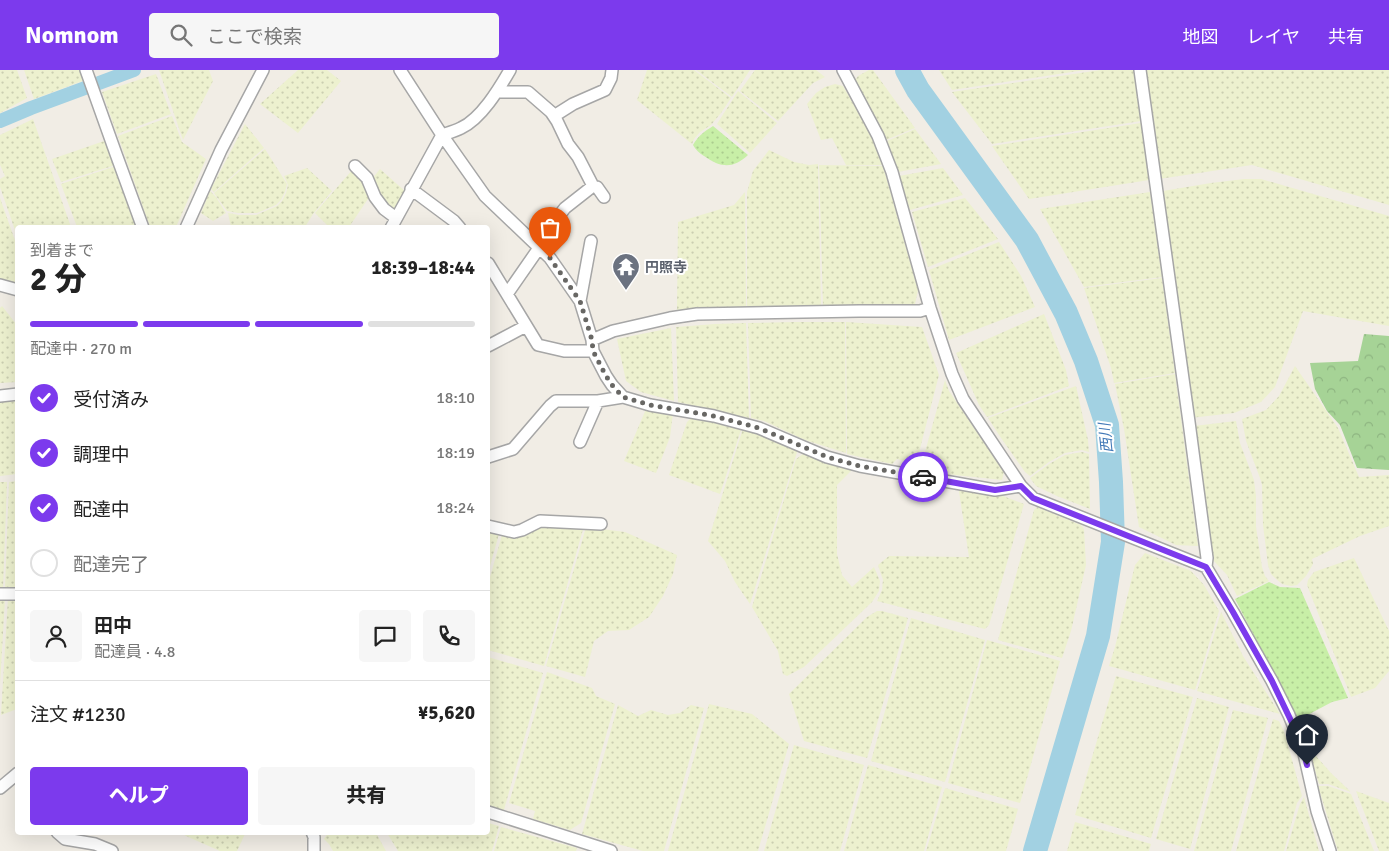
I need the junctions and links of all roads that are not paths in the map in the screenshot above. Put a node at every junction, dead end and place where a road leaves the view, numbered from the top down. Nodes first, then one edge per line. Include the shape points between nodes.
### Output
1 (86, 70) edge
2 (263, 70) edge
3 (400, 70) edge
4 (510, 70) edge
5 (612, 70) edge
6 (843, 70) edge
7 (1140, 70) edge
8 (498, 92) junction
9 (554, 116) junction
10 (442, 135) junction
11 (356, 166) dead end
12 (593, 186) junction
13 (411, 189) junction
14 (604, 197) dead end
15 (393, 223) edge
16 (142, 225) edge
17 (187, 225) edge
18 (458, 225) edge
19 (591, 241) dead end
20 (537, 247) junction
21 (490, 266) edge
22 (0, 285) edge
23 (15, 289) edge
24 (507, 294) junction
25 (580, 301) junction
26 (930, 308) junction
27 (526, 326) junction
28 (490, 345) edge
29 (593, 346) junction
30 (15, 394) edge
31 (0, 396) edge
32 (623, 397) junction
33 (598, 401) junction
34 (580, 442) dead end
35 (490, 457) edge
36 (1021, 486) junction
37 (601, 524) dead end
38 (490, 526) edge
39 (1206, 567) junction
40 (0, 594) edge
41 (15, 594) edge
42 (15, 776) edge
43 (0, 788) edge
44 (490, 813) edge
45 (60, 835) edge
46 (313, 835) edge
47 (112, 851) edge
48 (314, 851) edge
49 (611, 851) edge
50 (1330, 851) edge

1 - 16 street
2 - 17 street via 221,150
3 - 10 street
4 - 8 street
5 - 9 street via 606,90
6 - 26 street via 878,136 892,172
7 - 39 street
8 - 9 street via 528,92
8 - 10 street via 462,128
9 - 12 street
10 - 13 street
10 - 20 street via 485,196
11 - 15 street via 367,178 375,197
12 - 14 street
12 - 20 street via 565,208
13 - 15 street
13 - 18 street
19 - 25 street
20 - 24 street
20 - 25 street via 550,258
21 - 24 street
22 - 23 street
24 - 27 street
25 - 29 street
26 - 29 street via 920,311 697,314 613,331
26 - 36 street via 963,399
27 - 28 street
27 - 29 street via 538,345 564,351
29 - 32 street via 609,381
30 - 31 street
32 - 33 street
32 - 36 street via 759,428 827,457 860,466 995,490
33 - 34 street
33 - 35 street via 556,401 512,449
36 - 39 street via 1033,498
37 - 38 street via 540,521 514,532
39 - 50 street via 1289,715 1303,749
40 - 41 street
42 - 43 street
44 - 49 street
45 - 47 street
46 - 48 street

